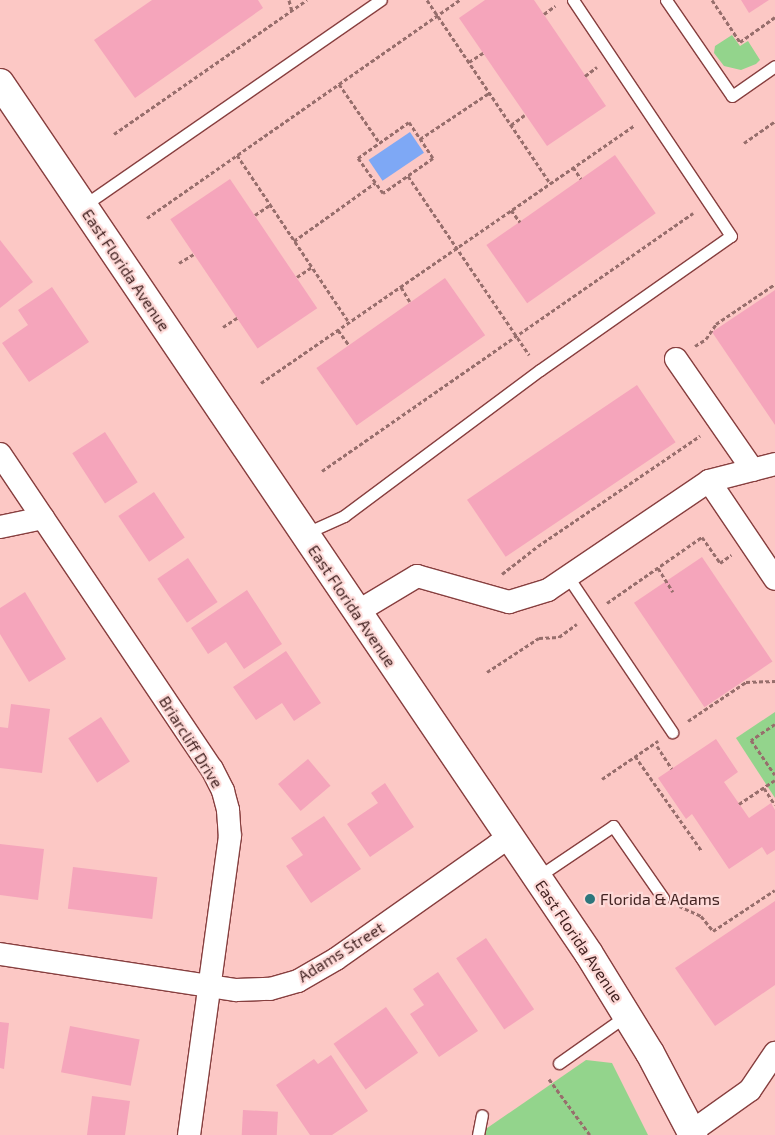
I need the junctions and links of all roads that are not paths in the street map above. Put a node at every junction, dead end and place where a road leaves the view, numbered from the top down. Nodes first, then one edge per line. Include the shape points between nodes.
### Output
1 (381, 0) edge
2 (572, 0) edge
3 (666, 0) edge
4 (775, 66) edge
5 (0, 83) edge
6 (83, 206) junction
7 (676, 358) road end
8 (0, 454) edge
9 (775, 464) edge
10 (753, 470) junction
11 (709, 481) junction
12 (43, 518) junction
13 (0, 527) edge
14 (304, 534) junction
15 (568, 577) junction
16 (775, 579) edge
17 (357, 612) junction
18 (672, 732) dead end
19 (509, 837) junction
20 (536, 878) junction
21 (663, 898) road end
22 (0, 954) edge
23 (209, 987) junction
24 (627, 1015) junction
25 (775, 1053) edge
26 (559, 1063) dead end
27 (482, 1115) dead end
28 (692, 1133) edge
29 (189, 1135) edge
30 (478, 1135) edge

1 - 6 lane
2 - 14 lane via 731,236 540,370 344,516
3 - 4 lane via 732,96
5 - 6 street, East Florida Avenue
6 - 14 street, East Florida Avenue
7 - 10 street
8 - 12 street, Briarcliff Drive
9 - 10 street
10 - 11 street
11 - 15 street
11 - 16 street
12 - 13 street
12 - 23 street, Briarcliff Drive via 212,769 223,791 230,836
14 - 17 street, East Florida Avenue
15 - 17 street via 548,590 509,602 418,576
15 - 18 lane
17 - 19 street, East Florida Avenue
19 - 20 street, East Florida Avenue
19 - 23 street, Adams Street via 336,959 298,981 270,989
20 - 21 lane via 614,826
20 - 24 street, East Florida Avenue via 590,954
22 - 23 street, Adams Street
23 - 29 street, Briarcliff Drive
24 - 26 lane
24 - 28 street, East Florida Avenue
25 - 28 street via 750,1090
27 - 30 lane

